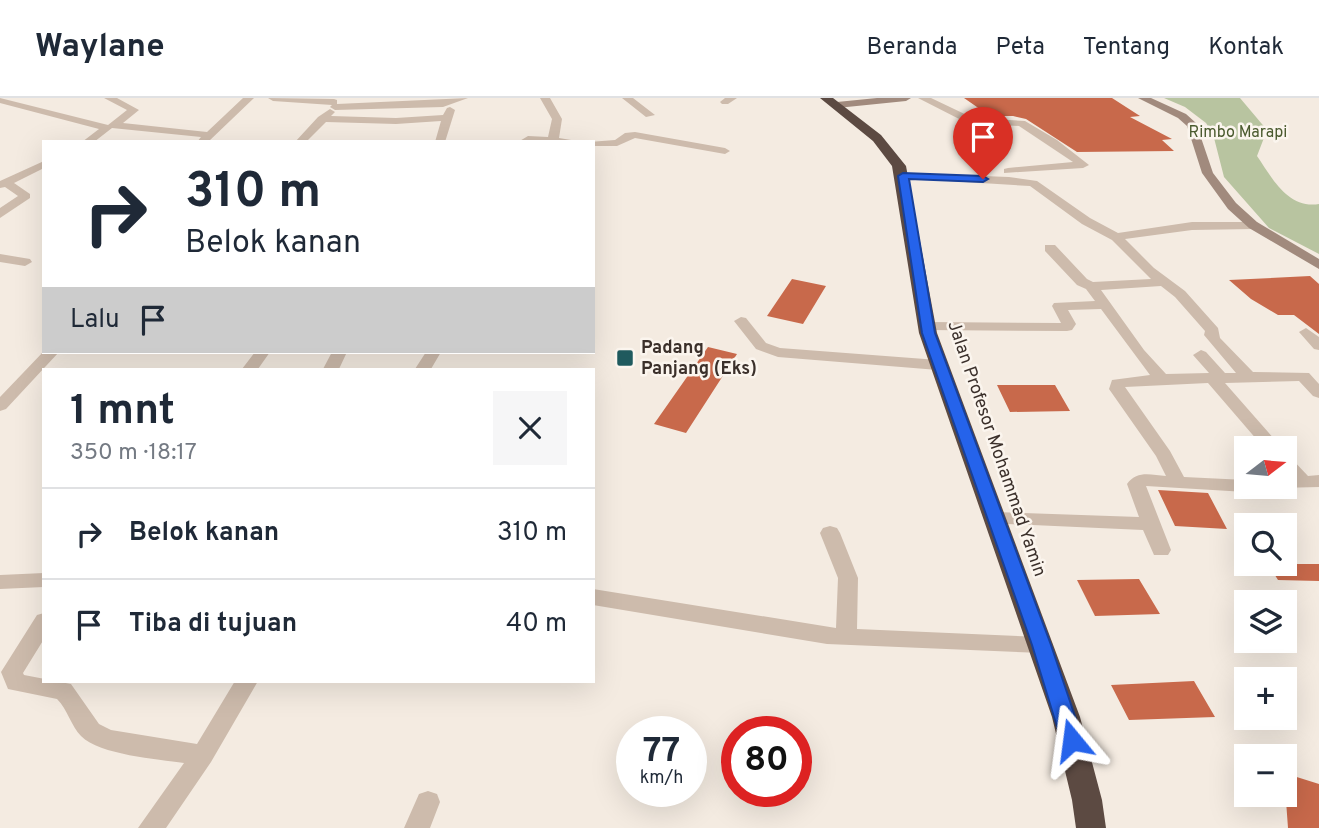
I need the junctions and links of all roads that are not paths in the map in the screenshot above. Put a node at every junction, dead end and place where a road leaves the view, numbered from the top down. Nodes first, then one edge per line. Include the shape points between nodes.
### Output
1 (109, 98) edge
2 (249, 98) edge
3 (273, 98) edge
4 (463, 98) edge
5 (545, 98) edge
6 (627, 98) edge
7 (906, 98) edge
8 (923, 98) edge
9 (1143, 98) edge
10 (0, 100) edge
11 (335, 102) edge
12 (832, 102) edge
13 (452, 103) junction
14 (650, 115) dead end
15 (447, 118) junction
16 (323, 119) junction
17 (110, 126) junction
18 (205, 138) edge
19 (90, 140) edge
20 (302, 140) edge
21 (440, 140) edge
22 (553, 140) edge
23 (595, 143) edge
24 (725, 151) dead end
25 (42, 165) edge
26 (903, 176) junction
27 (1009, 180) junction
28 (3, 183) edge
29 (0, 214) edge
30 (1253, 225) junction
31 (1116, 237) junction
32 (1050, 248) dead end
33 (0, 258) edge
34 (25, 261) dead end
35 (1319, 265) edge
36 (1163, 282) junction
37 (1091, 286) junction
38 (1105, 305) junction
39 (741, 321) dead end
40 (927, 326) junction
41 (1306, 332) dead end
42 (1319, 346) edge
43 (49, 354) edge
44 (1200, 355) dead end
45 (938, 365) junction
46 (1311, 375) edge
47 (1250, 378) junction
48 (1162, 379) junction
49 (1217, 379) junction
50 (1319, 393) edge
51 (0, 406) edge
52 (1263, 436) edge
53 (1179, 483) junction
54 (1234, 485) edge
55 (994, 518) junction
56 (1149, 523) junction
57 (830, 533) dead end
58 (1161, 550) dead end
59 (42, 580) edge
60 (0, 582) edge
61 (595, 597) edge
62 (42, 624) edge
63 (846, 638) junction
64 (1042, 645) junction
65 (6, 680) edge
66 (246, 683) edge
67 (203, 755) junction
68 (428, 802) dead end
69 (151, 828) edge
70 (417, 828) edge
71 (1091, 828) edge

1 - 17 street via 134,110
2 - 18 street
3 - 11 street
4 - 13 street
5 - 22 street via 557,119
6 - 14 street
7 - 12 main road
8 - 27 street via 971,121 1021,123 1083,165 1005,172
9 - 30 main road via 1192,125 1208,173
10 - 17 street
11 - 13 street
11 - 16 street
12 - 26 highway, Jalan Profesor Mohammad Yamin via 886,147
13 - 15 street
15 - 16 street
15 - 21 street
16 - 20 street
17 - 18 street
17 - 19 street
23 - 24 street via 617,143 635,135
25 - 28 street
26 - 27 street
26 - 40 highway, Jalan Profesor Mohammad Yamin
27 - 31 street via 1033,183
28 - 29 street via 26,196
30 - 31 street via 1192,226
30 - 35 main road
31 - 36 street
32 - 37 street
33 - 34 street
36 - 37 street
36 - 47 street via 1189,304
37 - 38 street
38 - 40 street via 1060,305 1067,327
38 - 48 street
39 - 45 street via 761,346 778,352
40 - 45 highway, Jalan Profesor Mohammad Yamin
41 - 42 street
43 - 51 street
44 - 49 street
45 - 55 highway, Jalan Profesor Mohammad Yamin
46 - 47 street
46 - 50 street
47 - 49 street
48 - 49 street
48 - 53 street via 1116,386
49 - 52 street
53 - 54 street
53 - 56 street via 1137,481
55 - 56 street
55 - 64 highway, Jalan Profesor Mohammad Yamin
56 - 58 street
57 - 63 street via 848,578
59 - 60 street
61 - 63 street
62 - 65 street
63 - 64 street
64 - 71 highway, Jalan Profesor Mohammad Yamin via 1078,762
65 - 67 street via 63,691 100,738
66 - 67 street
67 - 69 street
68 - 70 street

